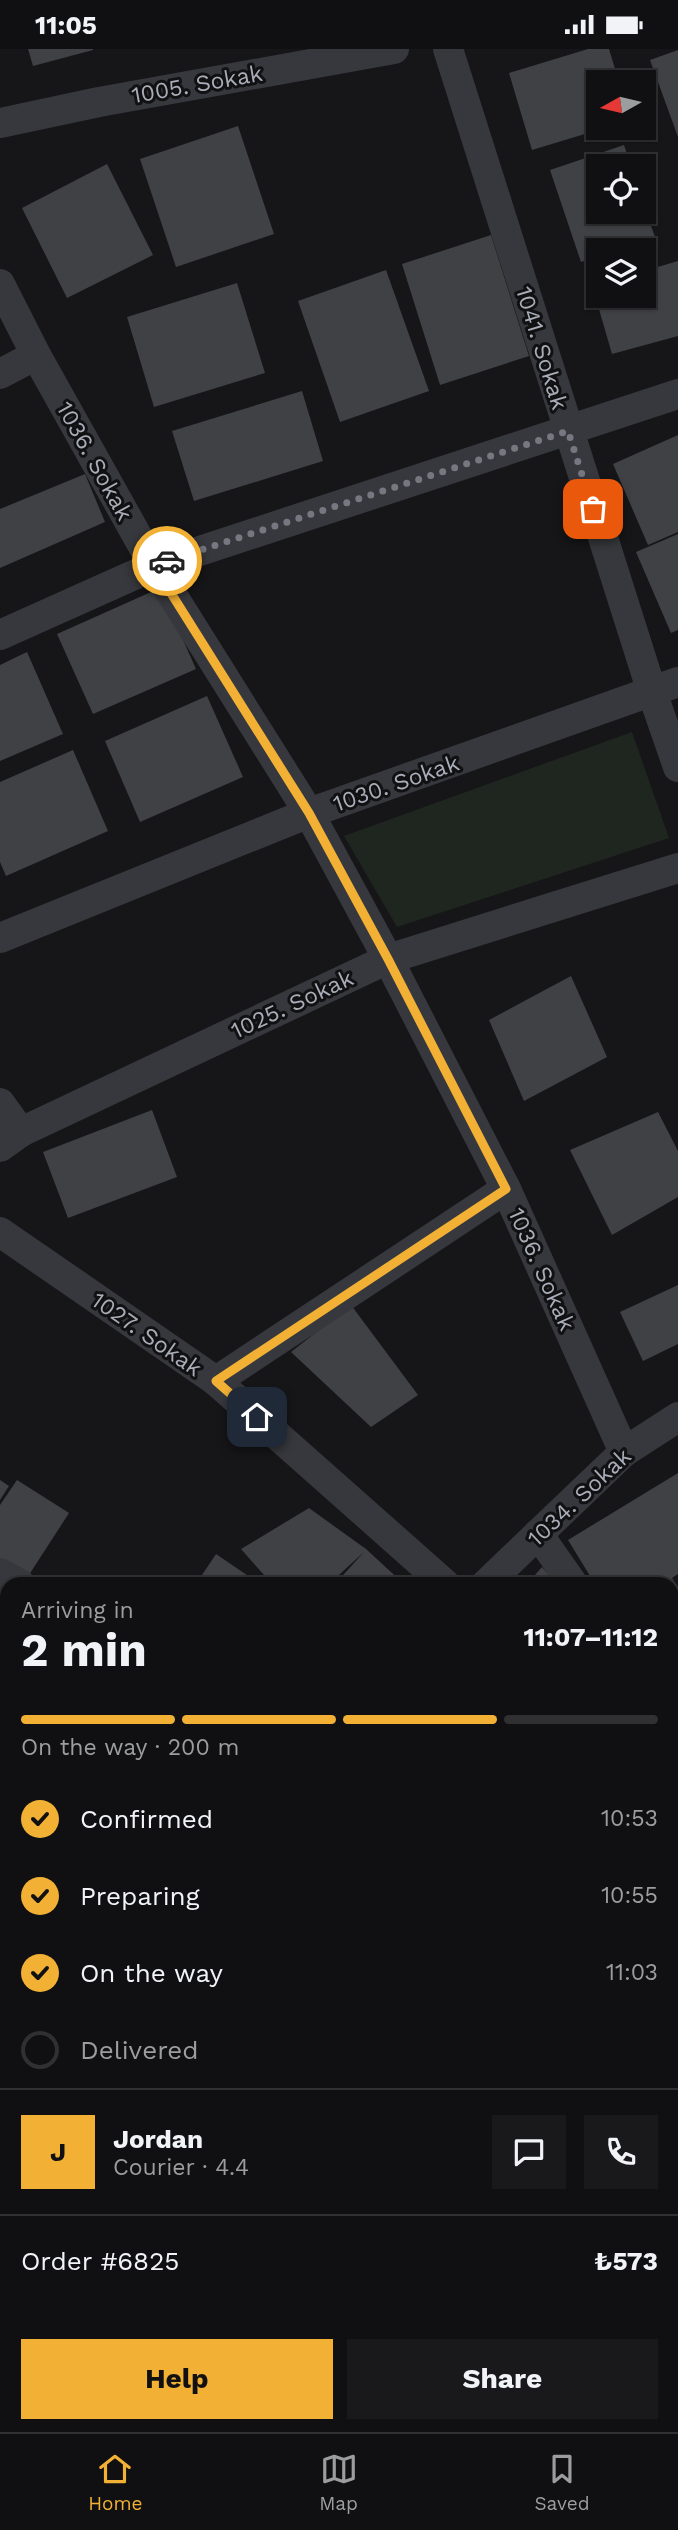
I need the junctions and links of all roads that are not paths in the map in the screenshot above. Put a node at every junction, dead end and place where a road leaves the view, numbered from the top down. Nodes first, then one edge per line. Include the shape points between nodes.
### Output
1 (394, 49) edge
2 (448, 49) edge
3 (0, 123) edge
4 (0, 284) edge
5 (36, 355) junction
6 (0, 375) edge
7 (678, 394) edge
8 (568, 431) junction
9 (154, 566) junction
10 (0, 635) edge
11 (665, 687) edge
12 (678, 767) edge
13 (309, 813) junction
14 (678, 867) edge
15 (0, 939) edge
16 (388, 959) junction
17 (0, 1103) edge
18 (11, 1139) edge
19 (506, 1189) junction
20 (0, 1232) edge
21 (216, 1381) junction
22 (678, 1417) edge
23 (624, 1453) junction
24 (538, 1534) junction
25 (437, 1577) edge
26 (493, 1577) edge
27 (568, 1577) edge

1 - 3 street, 1005. Sokak
2 - 8 street, 1041. Sokak
4 - 5 street, 1036. Sokak
5 - 6 street
5 - 9 street, 1036. Sokak
7 - 8 street
8 - 9 street
8 - 11 street, 1041. Sokak
9 - 10 street
9 - 13 street, 1036. Sokak
11 - 12 street, 1041. Sokak
11 - 13 street, 1030. Sokak
13 - 15 street, 1030. Sokak
13 - 16 street, 1036. Sokak
14 - 16 street, 1025. Sokak
16 - 18 street, 1025. Sokak
16 - 19 street, 1036. Sokak
17 - 18 street
19 - 21 street
19 - 23 street, 1036. Sokak
20 - 21 street, 1027. Sokak
21 - 25 street, 1027. Sokak
22 - 23 street, 1034. Sokak
23 - 24 street, 1034. Sokak
24 - 26 street, 1034. Sokak
24 - 27 street

